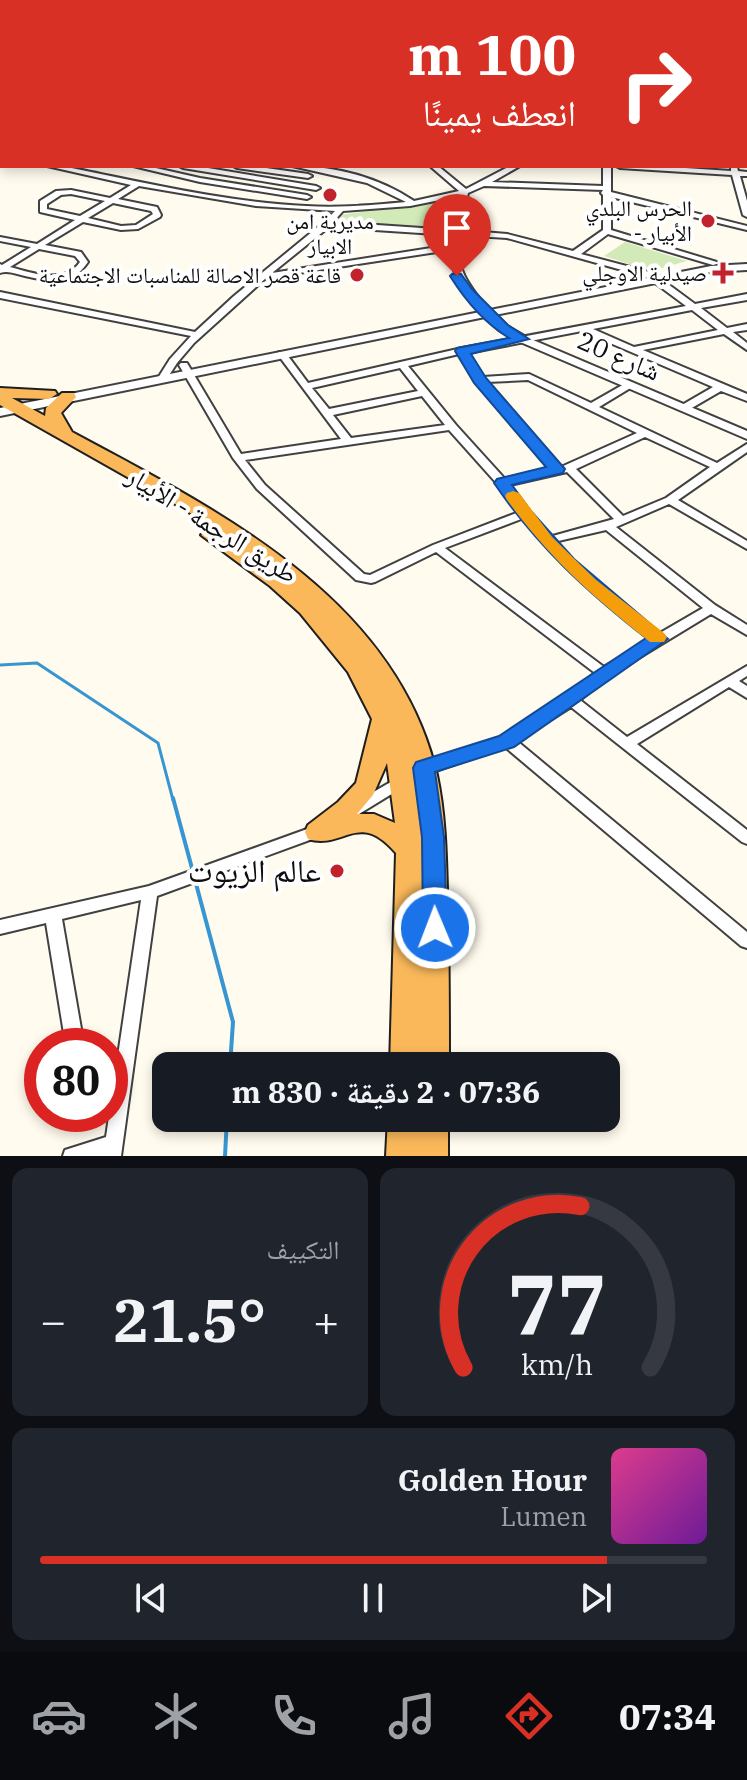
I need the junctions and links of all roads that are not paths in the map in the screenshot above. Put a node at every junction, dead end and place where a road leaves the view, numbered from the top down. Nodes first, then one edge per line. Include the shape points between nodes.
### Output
1 (61, 168) edge
2 (146, 168) edge
3 (181, 168) edge
4 (195, 168) edge
5 (262, 168) edge
6 (436, 168) edge
7 (512, 168) edge
8 (607, 168) edge
9 (677, 168) edge
10 (338, 169) edge
11 (734, 170) edge
12 (172, 174) junction
13 (747, 174) edge
14 (250, 178) junction
15 (327, 179) junction
16 (139, 183) junction
17 (479, 184) junction
18 (153, 186) junction
19 (240, 186) junction
20 (316, 188) junction
21 (605, 190) junction
22 (465, 192) junction
23 (744, 196) edge
24 (307, 197) junction
25 (113, 199) junction
26 (225, 199) junction
27 (411, 202) junction
28 (292, 210) junction
29 (340, 210) junction
30 (747, 215) edge
31 (81, 219) junction
32 (327, 224) junction
33 (747, 228) edge
34 (607, 231) junction
35 (455, 233) junction
36 (0, 239) edge
37 (39, 246) junction
38 (454, 247) junction
39 (575, 254) junction
40 (716, 263) junction
41 (747, 264) edge
42 (1, 268) edge
43 (264, 276) junction
44 (653, 277) junction
45 (0, 295) edge
46 (747, 297) edge
47 (694, 307) junction
48 (485, 310) junction
49 (747, 327) edge
50 (584, 329) junction
51 (725, 333) junction
52 (198, 335) junction
53 (522, 339) junction
54 (747, 347) edge
55 (635, 350) junction
56 (462, 351) junction
57 (282, 354) junction
58 (402, 364) junction
59 (187, 368) junction
60 (165, 373) junction
61 (480, 380) junction
62 (629, 385) junction
63 (306, 386) junction
64 (720, 387) junction
65 (426, 392) junction
66 (49, 394) joint
67 (68, 397) junction
68 (747, 398) edge
69 (3, 404) edge
70 (686, 407) junction
71 (590, 408) junction
72 (326, 413) junction
73 (452, 427) junction
74 (645, 433) junction
75 (747, 435) edge
76 (68, 437) junction
77 (348, 441) junction
78 (747, 447) edge
79 (238, 458) junction
80 (718, 467) junction
81 (563, 469) junction
82 (502, 483) junction
83 (670, 500) junction
84 (524, 514) junction
85 (614, 522) junction
86 (546, 541) junction
87 (747, 546) edge
88 (437, 547) junction
89 (711, 608) junction
90 (747, 631) edge
91 (659, 639) junction
92 (747, 670) edge
93 (604, 673) junction
94 (730, 681) junction
95 (747, 693) edge
96 (571, 700) junction
97 (381, 714) junction
98 (507, 741) junction
99 (628, 743) junction
100 (424, 768) junction
101 (402, 780) junction
102 (317, 832) junction
103 (747, 838) edge
104 (409, 850) junction
105 (150, 892) junction
106 (53, 914) junction
107 (0, 927) edge
108 (747, 941) edge
109 (72, 1028) edge
110 (405, 1052) edge
111 (434, 1052) edge
112 (403, 1132) edge
113 (433, 1132) edge
114 (113, 1150) edge
115 (72, 1156) edge
116 (402, 1156) edge
117 (432, 1156) edge

1 - 16 street
2 - 12 street
3 - 12 street
4 - 14 street
5 - 14 street
5 - 15 street
6 - 22 street
7 - 17 street
8 - 21 street
9 - 11 street
10 - 15 street
10 - 27 street via 388,185
11 - 13 street
11 - 23 street
12 - 18 street
12 - 19 street
14 - 19 street
14 - 20 street
15 - 20 street
16 - 18 street
16 - 25 street
17 - 21 street
17 - 22 street
18 - 26 street
19 - 24 street
19 - 26 street
20 - 24 street
21 - 33 street
21 - 34 street
22 - 27 street
22 - 35 street
23 - 30 street
24 - 28 street
25 - 31 street
25 - 31 street via 66,192 42,206 46,212
25 - 31 street via 154,209 157,215 130,228
26 - 28 street
27 - 29 street
28 - 29 street
29 - 32 street
31 - 37 street
32 - 35 street
32 - 43 street
34 - 39 street
34 - 40 street
35 - 38 street
35 - 39 street via 507,236
36 - 37 street
37 - 42 street
37 - 42 street via 78,254 84,265 47,279
38 - 43 street
38 - 48 street via 457,276
39 - 44 street
40 - 41 street
40 - 44 street
41 - 44 street
43 - 52 street
44 - 47 street
44 - 48 street
45 - 52 street
46 - 47 street
47 - 50 street
47 - 51 street
48 - 53 street, شارع 20
48 - 57 street
48 - 59 street
49 - 51 street
50 - 53 street
50 - 55 street
51 - 54 street
51 - 55 street
52 - 60 street
53 - 56 street
53 - 62 street, شارع 20
55 - 64 street
56 - 58 street
56 - 61 street
57 - 59 street
57 - 63 street
58 - 63 street
58 - 65 street
59 - 60 street
59 - 79 street
60 - 66 street
60 - 67 street
61 - 71 street via 529,377
61 - 81 street
62 - 70 street, شارع 20
62 - 71 street
63 - 72 street
64 - 68 street
64 - 70 street
65 - 72 street
65 - 73 street
66 - 69 highway
67 - 69 street
67 - 76 highway via 52,417
69 - 76 highway, طريق الرجمة - الأبيار
69 - 97 highway, طريق الرجمة - الأبيار via 278,581 339,640
70 - 75 street, شارع 20
71 - 74 street
72 - 77 street
73 - 77 street
73 - 82 street
74 - 80 street
74 - 81 street
76 - 100 highway, طريق الرجمة - الأبيار via 253,545 322,599 358,636 384,674
77 - 79 street
78 - 80 street
79 - 88 street via 261,487 360,577 371,579
80 - 83 street
81 - 82 street
81 - 85 street
82 - 84 street
83 - 85 street
83 - 87 street
84 - 86 street
84 - 88 street
85 - 86 street
85 - 89 street
86 - 91 street
88 - 93 street
89 - 90 street
89 - 91 street
91 - 93 street
92 - 94 street
93 - 96 street
94 - 95 street
94 - 99 street
96 - 98 street
96 - 99 street
97 - 101 highway, طريق الرجمة - الأبيار
97 - 102 highway via 368,785 356,804
98 - 100 street
98 - 108 street
99 - 103 street
100 - 101 street
100 - 111 highway, طريق الرجمة - الأبيار via 433,837
101 - 102 street
101 - 104 highway, طريق الرجمة - الأبيار
102 - 104 highway via 355,821 380,824
102 - 105 street
104 - 110 highway, طريق الرجمة - الأبيار
105 - 106 street
105 - 114 street
106 - 107 street
106 - 109 street
112 - 116 highway
113 - 117 highway
114 - 115 street

